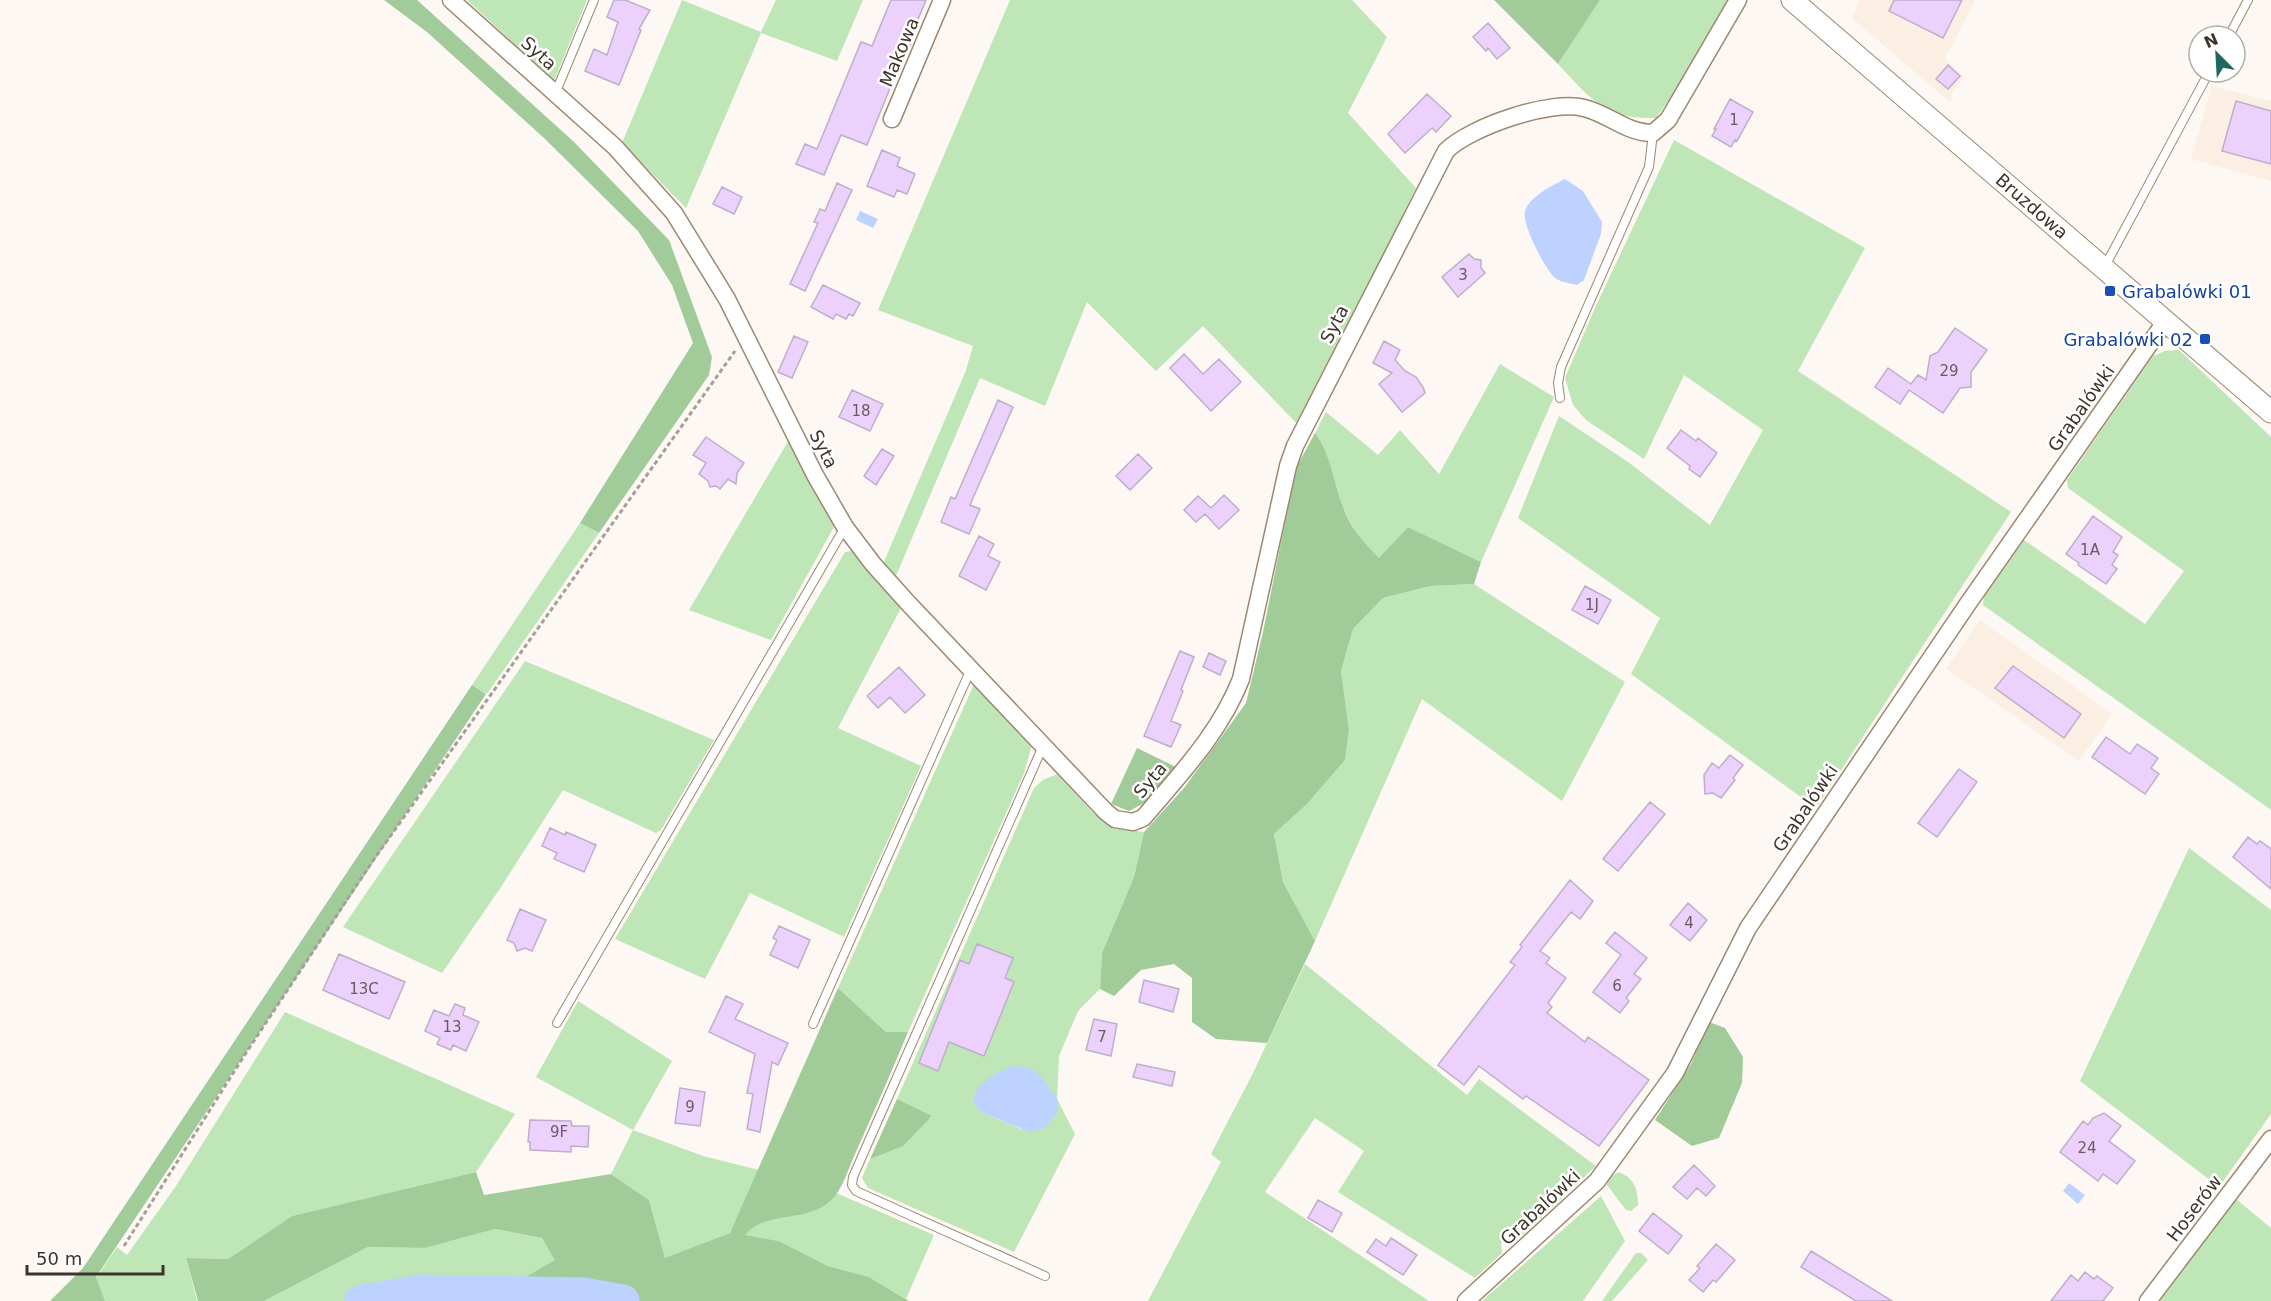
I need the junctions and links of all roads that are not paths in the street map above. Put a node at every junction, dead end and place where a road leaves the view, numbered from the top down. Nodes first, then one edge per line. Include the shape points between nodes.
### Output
1 (451, 0) edge
2 (594, 0) edge
3 (942, 0) edge
4 (1738, 0) edge
5 (1792, 0) edge
6 (2248, 0) edge
7 (2235, 24) edge
8 (2203, 84) edge
9 (555, 94) junction
10 (892, 118) dead end
11 (1653, 133) junction
12 (2104, 269) junction
13 (2165, 322) junction
14 (1560, 398) dead end
15 (2271, 412) edge
16 (844, 527) junction
17 (971, 669) junction
18 (1043, 746) junction
19 (557, 1023) dead end
20 (813, 1024) dead end
21 (2271, 1139) edge
22 (1045, 1276) dead end
23 (1466, 1301) edge
24 (2148, 1301) edge

1 - 9 street, Syta
2 - 9 lane
3 - 10 street, Makowa
4 - 11 street via 1668,120
5 - 12 street, Bruzdowa
6 - 7 lane
8 - 12 lane
9 - 16 street, Syta via 615,147 674,213 728,299 814,475
11 - 14 lane via 1649,167 1561,367
11 - 18 street, Syta via 1630,130 1593,111 1571,106 1484,126 1452,145 1441,158 1295,446 1241,679 1221,722 1143,818 1133,822 1115,819 1106,812
12 - 13 street, Bruzdowa
13 - 15 street, Bruzdowa
13 - 23 street, Grabalówki via 1967,604 1748,928 1675,1073 1597,1181
16 - 17 street, Syta via 873,564
16 - 19 lane
17 - 18 street, Syta
17 - 20 lane
18 - 22 lane via 852,1185 856,1191
21 - 24 street, Hoserów

